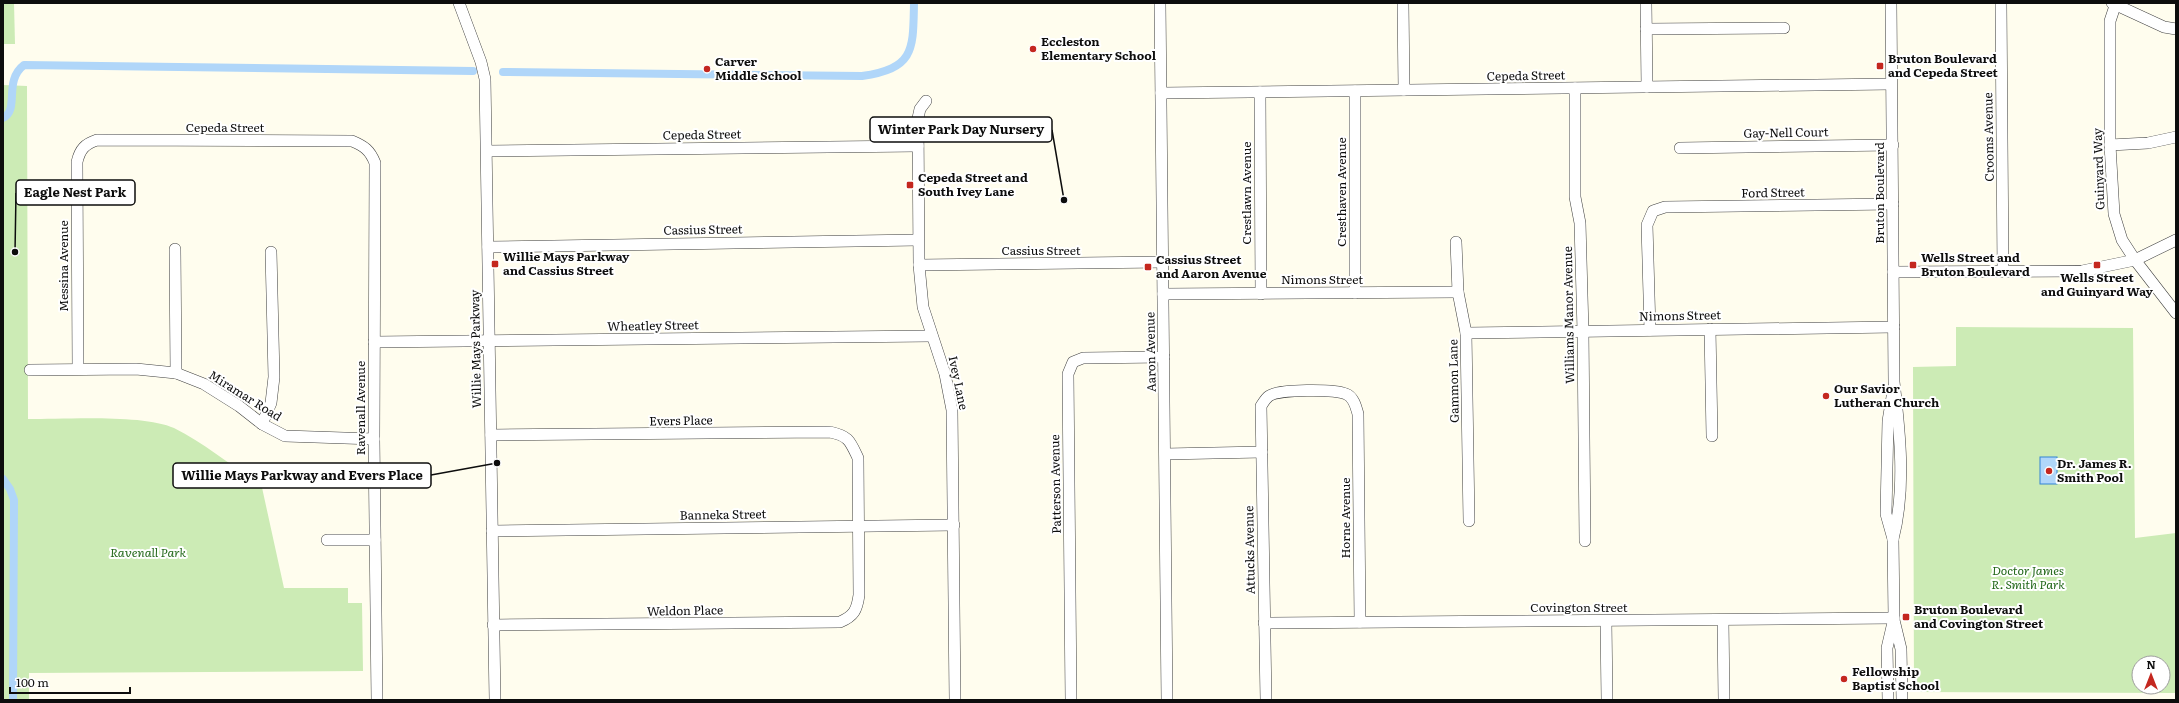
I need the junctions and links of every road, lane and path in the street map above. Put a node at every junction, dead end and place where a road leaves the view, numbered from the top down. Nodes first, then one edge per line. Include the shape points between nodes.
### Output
1 (459, 3) edge
2 (1160, 3) edge
3 (1403, 3) edge
4 (1646, 3) edge
5 (1891, 3) edge
6 (2001, 3) edge
7 (2113, 4) edge
8 (1784, 28) dead end
9 (1646, 29) junction
10 (2176, 29) edge
11 (1892, 84) junction
12 (1647, 87) junction
13 (1575, 88) junction
14 (1404, 90) junction
15 (1355, 91) junction
16 (1260, 92) junction
17 (1161, 93) junction
18 (926, 102) dead end
19 (2176, 137) edge
20 (1892, 145) junction
21 (2110, 145) junction
22 (918, 146) junction
23 (1680, 148) dead end
24 (487, 150) junction
25 (77, 162) joint
26 (375, 164) joint
27 (1893, 204) junction
28 (918, 240) junction
29 (2176, 240) edge
30 (1456, 242) dead end
31 (488, 247) junction
32 (175, 249) dead end
33 (271, 252) dead end
34 (2135, 260) junction
35 (1163, 262) junction
36 (919, 265) junction
37 (2003, 271) junction
38 (1893, 272) junction
39 (1458, 292) junction
40 (1355, 293) junction
41 (1163, 294) junction
42 (1261, 294) junction
43 (2176, 313) edge
44 (1894, 327) junction
45 (1710, 329) junction
46 (1650, 330) junction
47 (1583, 331) junction
48 (1466, 333) junction
49 (932, 336) junction
50 (489, 340) junction
51 (374, 342) junction
52 (1164, 357) junction
53 (78, 369) junction
54 (30, 370) dead end
55 (176, 373) junction
56 (1358, 414) joint
57 (262, 424) junction
58 (491, 435) junction
59 (1712, 436) dead end
60 (374, 439) junction
61 (1262, 452) junction
62 (1165, 454) junction
63 (858, 458) joint
64 (1469, 521) dead end
65 (954, 525) junction
66 (858, 526) junction
67 (492, 531) junction
68 (327, 540) dead end
69 (375, 540) junction
70 (1585, 541) dead end
71 (1894, 618) junction
72 (1723, 620) junction
73 (1606, 621) junction
74 (1360, 622) junction
75 (1264, 623) junction
76 (494, 625) junction
77 (1266, 697) edge
78 (377, 700) edge
79 (495, 700) edge
80 (955, 700) edge
81 (1071, 700) edge
82 (1167, 700) edge
83 (1607, 700) edge
84 (1724, 700) edge
85 (1888, 700) edge
86 (1902, 700) edge

1 - 24 street, Willie Mays Parkway via 484,70
2 - 17 street, Aaron Avenue
3 - 14 street
4 - 9 street
5 - 11 street, Bruton Boulevard
6 - 37 street, Crooms Avenue
7 - 10 street via 2164,27
7 - 21 street, Guinyard Way via 2110,21
8 - 9 street
9 - 12 street
11 - 12 street, Cepeda Street
11 - 20 street, Bruton Boulevard
12 - 13 street, Cepeda Street
13 - 14 street, Cepeda Street
13 - 47 street, Williams Manor Avenue via 1575,197 1580,223
14 - 15 street, Cepeda Street
15 - 16 street, Cepeda Street
15 - 40 street, Cresthaven Avenue
16 - 17 street, Cepeda Street
16 - 42 street, Crestlawn Avenue
17 - 35 street, Aaron Avenue
18 - 22 street, Ivey Lane via 920,109 918,118
19 - 21 street via 2148,143
20 - 23 street, Gay-Nell Court
20 - 27 street, Bruton Boulevard
21 - 34 street, Guinyard Way via 2114,214 2122,240
22 - 24 street, Cepeda Street
22 - 28 street, Ivey Lane
24 - 31 street, Willie Mays Parkway
25 - 26 street, Cepeda Street via 79,151 88,142 98,140 352,142 364,146 372,154
25 - 53 street, Messina Avenue
26 - 51 street, Ravenall Avenue
27 - 38 street, Bruton Boulevard
27 - 46 street, Ford Street via 1665,207 1653,211 1647,225
28 - 31 street, Cassius Street
28 - 36 street, Ivey Lane
29 - 34 street
30 - 39 street, Gammon Lane
31 - 50 street, Willie Mays Parkway
32 - 55 street
33 - 57 street via 274,377 271,403
34 - 37 street via 2082,271
34 - 43 street, Guinyard Way
35 - 36 street, Cassius Street
35 - 41 street, Aaron Avenue
36 - 49 street, Ivey Lane via 923,307
37 - 38 street
38 - 44 street, Bruton Boulevard
39 - 40 street, Nimons Street
39 - 48 street, Gammon Lane
40 - 42 street, Nimons Street
41 - 42 street, Nimons Street
41 - 52 street, Aaron Avenue
44 - 45 street, Nimons Street
44 - 71 street, Bruton Boulevard via 1894,382 1888,421 1886,508 1893,539
45 - 46 street, Nimons Street
45 - 59 street
46 - 47 street, Nimons Street
47 - 48 street, Nimons Street
47 - 70 street, Williams Manor Avenue
48 - 64 street, Gammon Lane
49 - 50 street, Wheatley Street
49 - 65 street, Ivey Lane via 945,374 952,410
50 - 51 street, Wheatley Street
50 - 58 street, Willie Mays Parkway
51 - 60 street, Ravenall Avenue
52 - 62 street, Aaron Avenue
52 - 81 street, Patterson Avenue via 1083,358 1073,362 1068,374
53 - 54 street, Miramar Road
53 - 55 street, Miramar Road via 136,368
55 - 57 street, Miramar Road via 204,384
56 - 61 street, Attucks Avenue via 1355,403 1347,394 1337,391 1281,392 1269,396 1262,406
56 - 74 street, Horne Avenue
57 - 60 street, Miramar Road via 286,436
58 - 63 street, Evers Place via 830,432 844,435 851,442
58 - 67 street, Willie Mays Parkway
60 - 69 street, Ravenall Avenue
61 - 62 street
61 - 75 street, Attucks Avenue
62 - 82 street, Aaron Avenue
63 - 66 street, Weldon Place
65 - 66 street, Banneka Street
65 - 80 street, Ivey Lane
66 - 67 street, Banneka Street
66 - 76 street, Weldon Place via 857,609 851,617 840,622
67 - 76 street, Willie Mays Parkway
68 - 69 street
69 - 78 street, Ravenall Avenue
71 - 72 street, Covington Street
71 - 85 street, Bruton Boulevard via 1887,648
71 - 86 street, Bruton Boulevard via 1901,649
72 - 73 street, Covington Street
72 - 84 street
73 - 74 street, Covington Street
73 - 83 street
74 - 75 street, Covington Street
75 - 77 street, Attucks Avenue
76 - 79 street, Willie Mays Parkway

